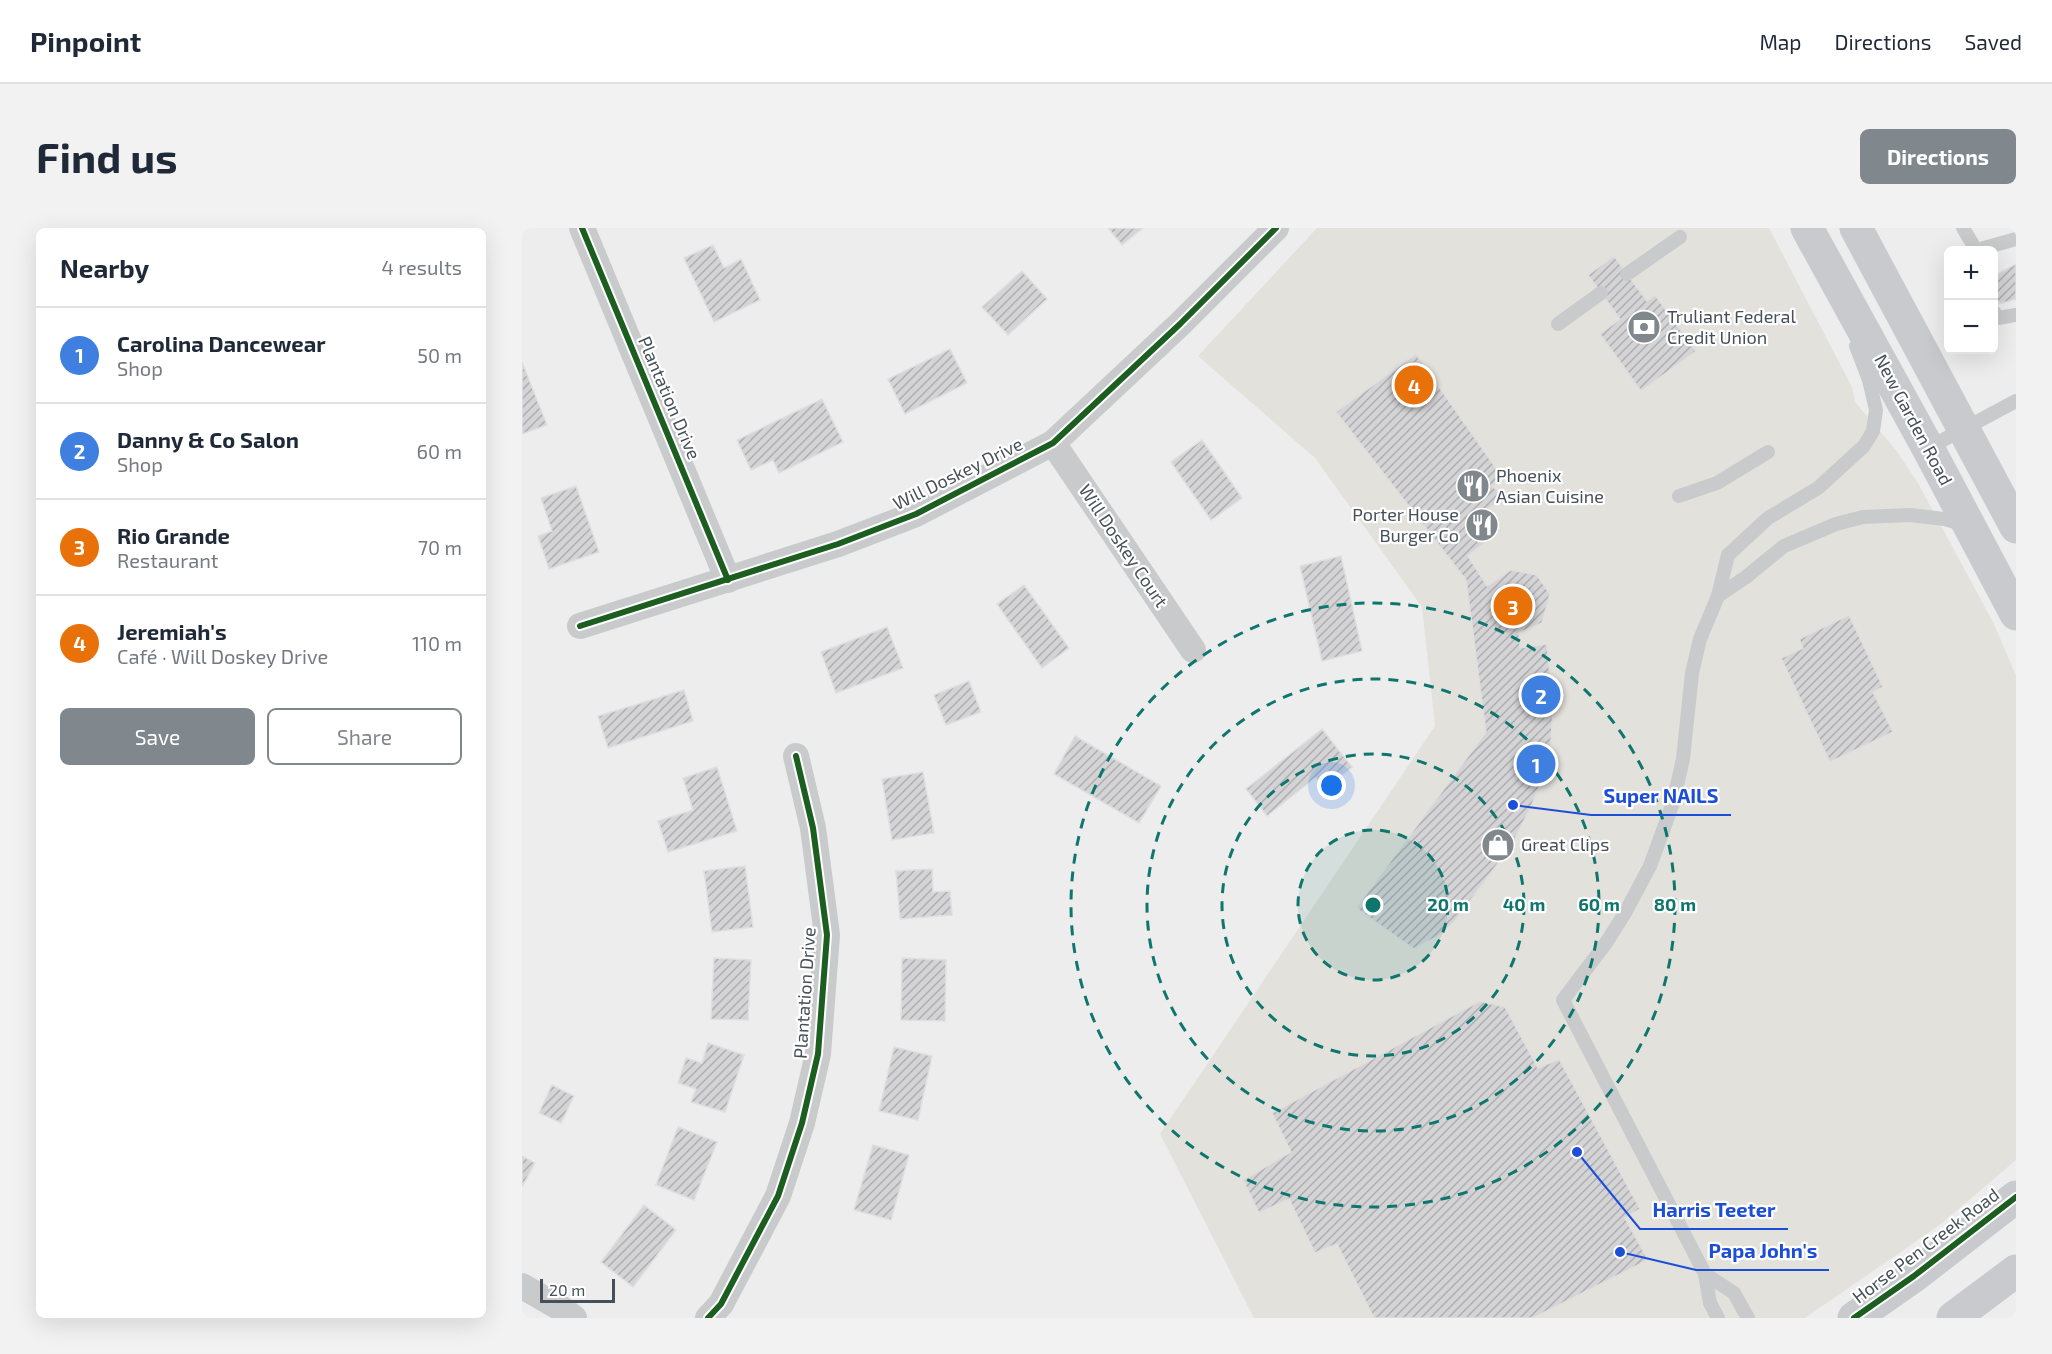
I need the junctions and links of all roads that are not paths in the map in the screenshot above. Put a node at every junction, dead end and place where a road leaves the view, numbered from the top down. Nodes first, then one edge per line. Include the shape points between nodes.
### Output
1 (582, 228) edge
2 (1276, 228) edge
3 (1856, 228) edge
4 (1963, 228) edge
5 (1811, 236) edge
6 (1680, 237) dead end
7 (2016, 239) edge
8 (1974, 246) edge
9 (1991, 246) edge
10 (1627, 274) dead end
11 (1601, 293) dead end
12 (2016, 315) edge
13 (1998, 318) edge
14 (1558, 324) dead end
15 (2016, 401) edge
16 (1963, 429) junction
17 (1053, 443) junction
18 (1928, 448) junction
19 (1768, 452) dead end
20 (1679, 496) dead end
21 (1969, 526) junction
22 (2016, 527) edge
23 (728, 580) junction
24 (1718, 596) junction
25 (2016, 614) edge
26 (580, 626) dead end
27 (1193, 650) dead end
28 (796, 756) dead end
29 (2016, 1197) edge
30 (1933, 1261) junction
31 (2016, 1270) edge
32 (1705, 1274) junction
33 (522, 1286) edge
34 (574, 1318) edge
35 (708, 1318) edge
36 (1718, 1318) edge
37 (1748, 1318) edge
38 (1854, 1318) edge
39 (1891, 1318) edge
40 (1953, 1318) edge

1 - 23 street, Plantation Drive
2 - 17 street, Will Doskey Drive
3 - 16 main road
4 - 8 lane
5 - 18 main road, New Garden Road
5 - 24 lane via 1869,380 1876,410 1873,431 1864,446 1818,488 1768,518 1728,555
6 - 10 lane
7 - 9 lane
11 - 14 lane
12 - 13 lane
15 - 16 lane
16 - 18 lane
16 - 22 main road
17 - 23 street, Will Doskey Drive via 916,514
17 - 27 street, Will Doskey Court
18 - 21 main road, New Garden Road
19 - 20 lane via 1717,483
21 - 24 lane via 1910,515 1863,517 1836,524 1784,546
21 - 25 main road, New Garden Road
23 - 26 street, Will Doskey Drive
24 - 32 lane via 1700,639 1692,673 1683,759 1673,803 1650,866 1606,943 1563,1000
28 - 35 street, Plantation Drive via 813,828 827,935 818,1054 802,1123 778,1196 721,1304
29 - 30 main road, Horse Pen Creek Road
30 - 38 main road, Horse Pen Creek Road
30 - 39 main road
31 - 40 main road
32 - 36 lane via 1710,1303
32 - 37 lane via 1734,1293
33 - 34 street

